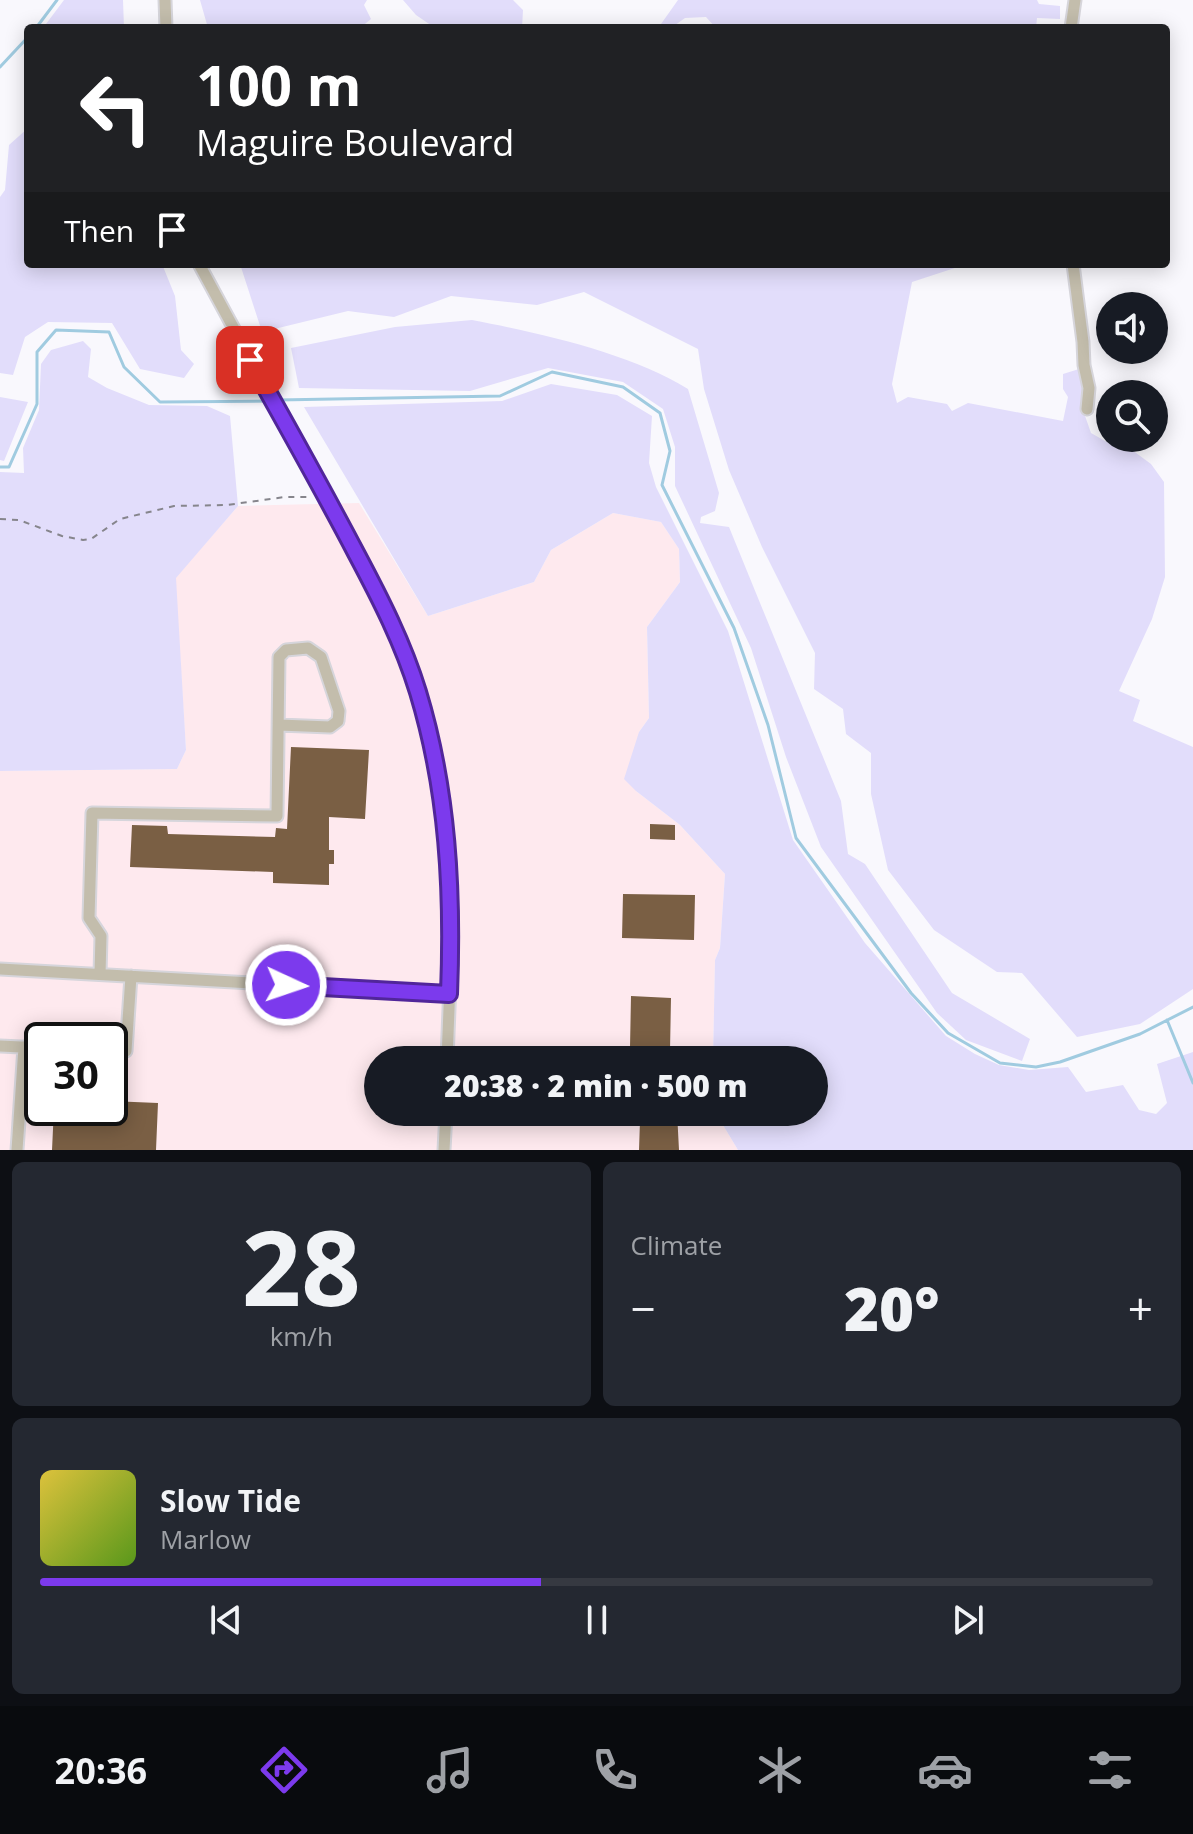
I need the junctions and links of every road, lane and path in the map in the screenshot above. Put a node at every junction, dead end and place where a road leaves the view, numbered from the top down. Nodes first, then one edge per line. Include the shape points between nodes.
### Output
1 (165, 0) edge
2 (1075, 0) edge
3 (166, 24) edge
4 (1072, 24) edge
5 (201, 268) edge
6 (1074, 268) edge
7 (1087, 409) dead end
8 (310, 497) dead end
9 (0, 519) edge
10 (279, 725) junction
11 (0, 969) edge
12 (100, 974) junction
13 (131, 976) junction
14 (449, 994) junction
15 (128, 1022) edge
16 (0, 1046) edge
17 (447, 1046) edge
18 (24, 1047) joint
19 (445, 1126) edge
20 (17, 1150) edge
21 (444, 1150) edge

1 - 3 street
2 - 4 street
5 - 14 street via 390,619 419,693 447,825
6 - 7 street
8 - 9 path via 174,506 120,519 83,540
10 - 10 street via 279,657 286,650 308,648 321,657 338,721 330,727
10 - 12 street via 277,816 92,813 89,918 101,936
11 - 12 street
12 - 13 street
13 - 14 street
13 - 15 street
14 - 17 street
16 - 18 street
18 - 20 street
19 - 21 street

